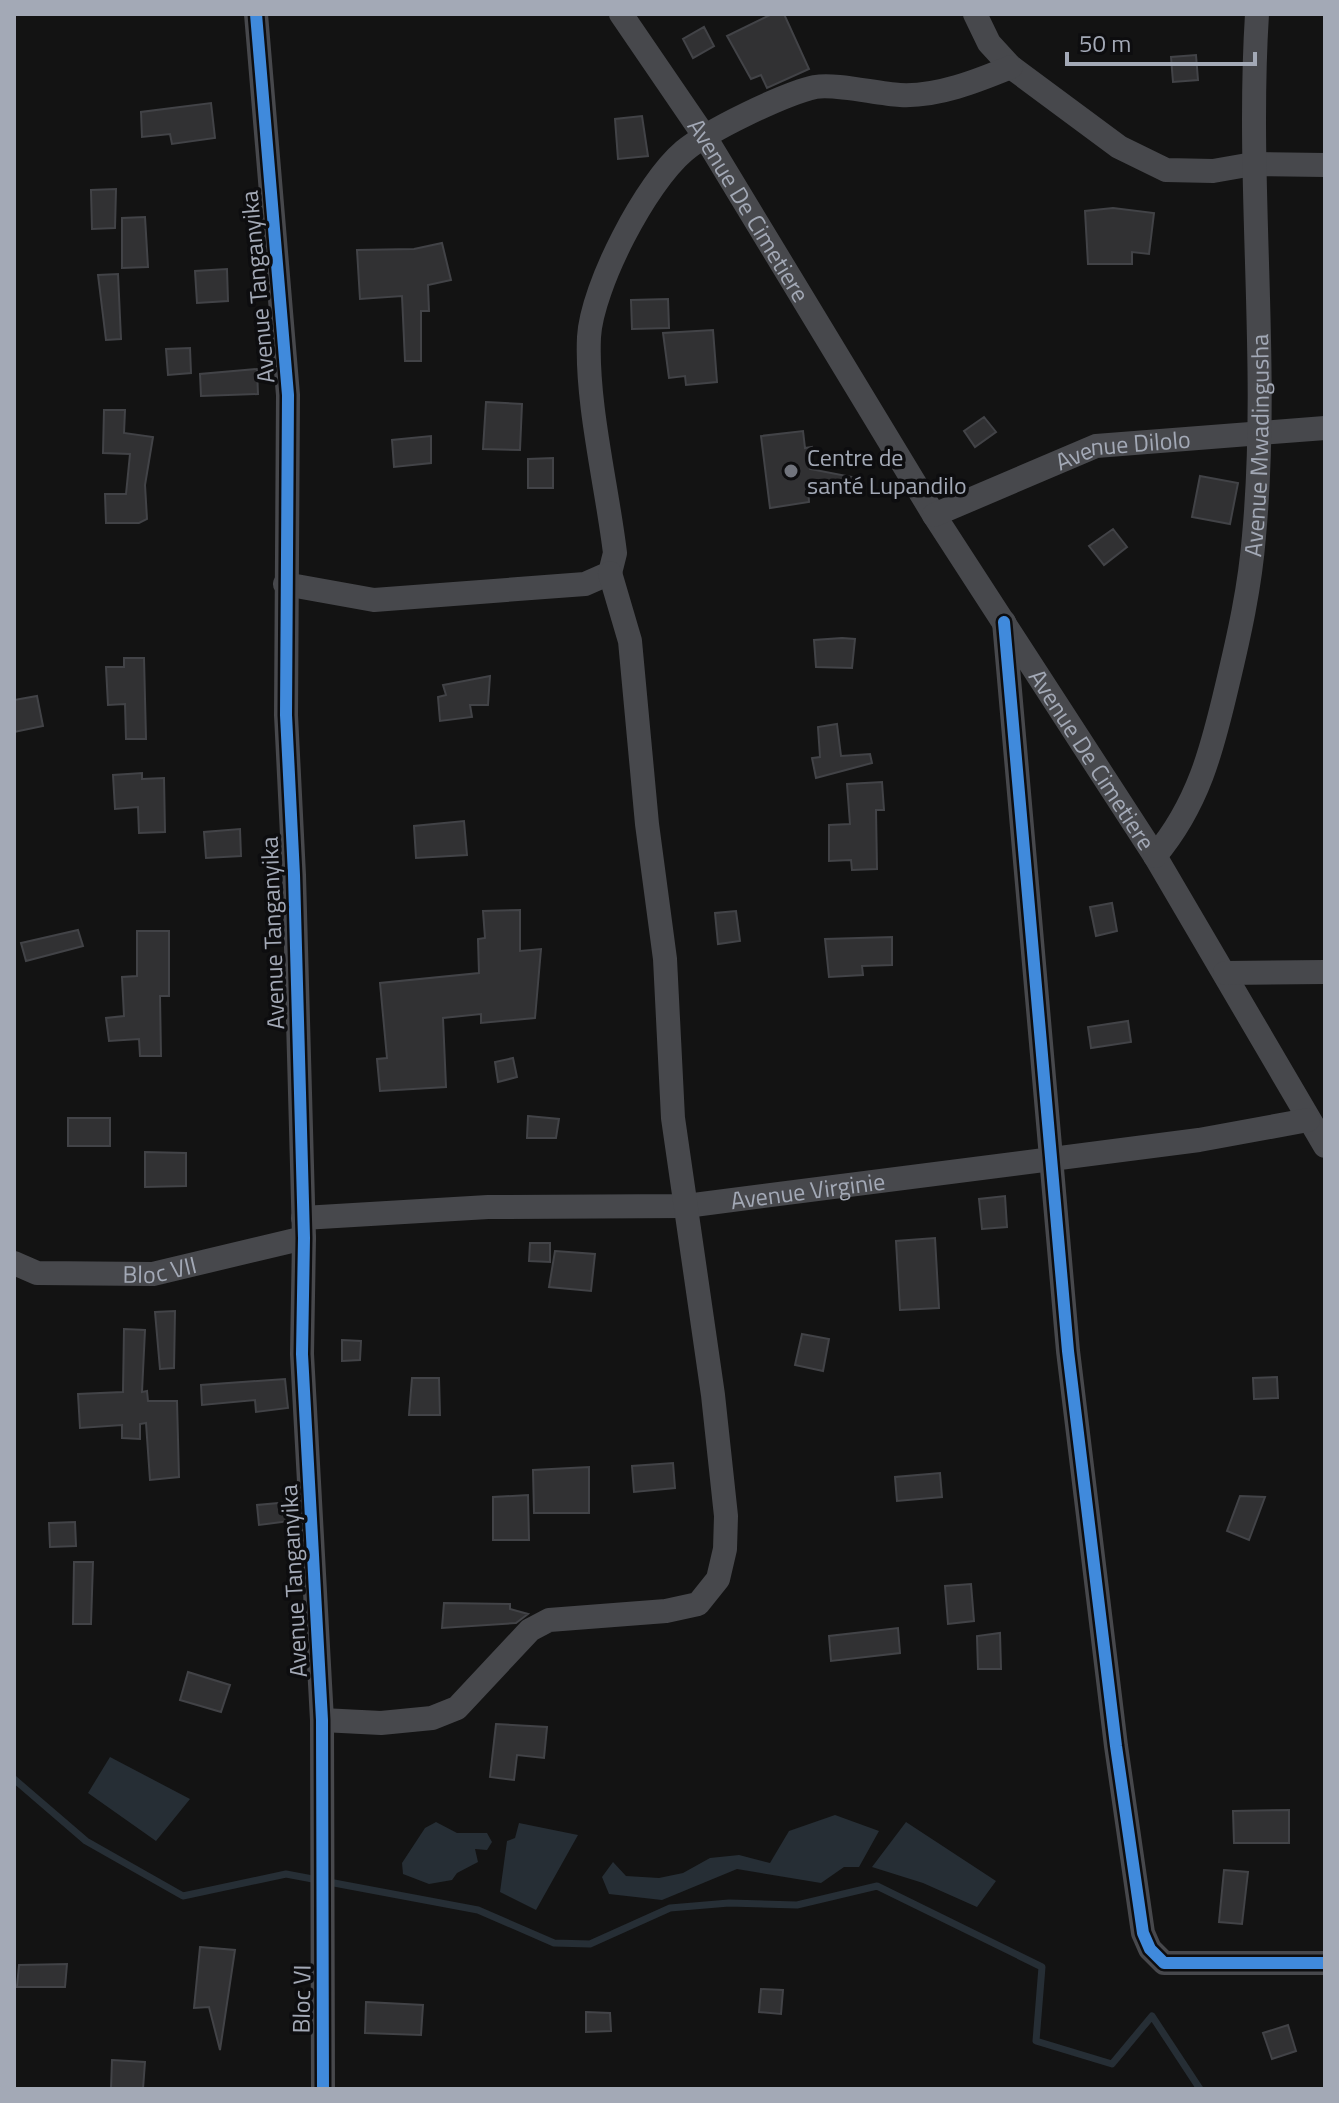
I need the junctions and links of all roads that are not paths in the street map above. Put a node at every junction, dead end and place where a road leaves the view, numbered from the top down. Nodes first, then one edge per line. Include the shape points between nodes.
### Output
1 (256, 14) edge
2 (621, 14) edge
3 (975, 14) edge
4 (1257, 14) edge
5 (1011, 67) junction
6 (705, 137) junction
7 (1253, 164) junction
8 (1325, 165) edge
9 (1325, 428) edge
10 (1259, 432) junction
11 (934, 515) junction
12 (610, 573) junction
13 (285, 584) junction
14 (1004, 622) junction
15 (1155, 856) junction
16 (1325, 972) edge
17 (1225, 973) junction
18 (1308, 1120) junction
19 (1325, 1146) edge
20 (1048, 1159) junction
21 (686, 1206) junction
22 (304, 1228) junction
23 (14, 1263) edge
24 (322, 1720) junction
25 (324, 1853) joint
26 (1325, 1963) edge
27 (323, 2089) edge

1 - 13 street, Avenue Tanganyika via 288,395
2 - 6 street, Avenue De Cimetiere
3 - 5 street via 989,43
4 - 7 street, Avenue Mwadingusha
5 - 6 street via 951,88 905,95 818,86
5 - 7 street via 1119,147 1166,170 1213,171
6 - 11 street, Avenue De Cimetiere
6 - 12 street via 683,152 655,186 598,289 589,337 615,553
7 - 8 street
7 - 10 street, Avenue Mwadingusha
9 - 10 street, Avenue Dilolo
10 - 11 street, Avenue Dilolo via 1096,446
10 - 15 street, Avenue Mwadingusha via 1244,614 1212,751 1190,808
11 - 14 street, Avenue De Cimetiere
12 - 13 street via 585,584 374,600
12 - 21 street via 630,641 665,959 673,1118
13 - 22 street, Avenue Tanganyika
14 - 15 street, Avenue De Cimetiere
14 - 20 street
15 - 17 street, Avenue De Cimetiere
16 - 17 street
17 - 18 street, Avenue De Cimetiere
18 - 19 street, Avenue De Cimetiere
18 - 20 street, Avenue Virginie
20 - 21 street, Avenue Virginie
20 - 26 street via 1116,1746 1143,1933 1164,1963
21 - 22 street, Avenue Virginie via 488,1207
21 - 24 street via 726,1516 718,1579 698,1604 549,1620 530,1630 457,1708 432,1718 381,1723
22 - 23 street, Bloc VII via 153,1274 37,1273
22 - 24 street, Avenue Tanganyika via 302,1354
24 - 25 street, Avenue Tanganyika
25 - 27 street, Bloc VI

